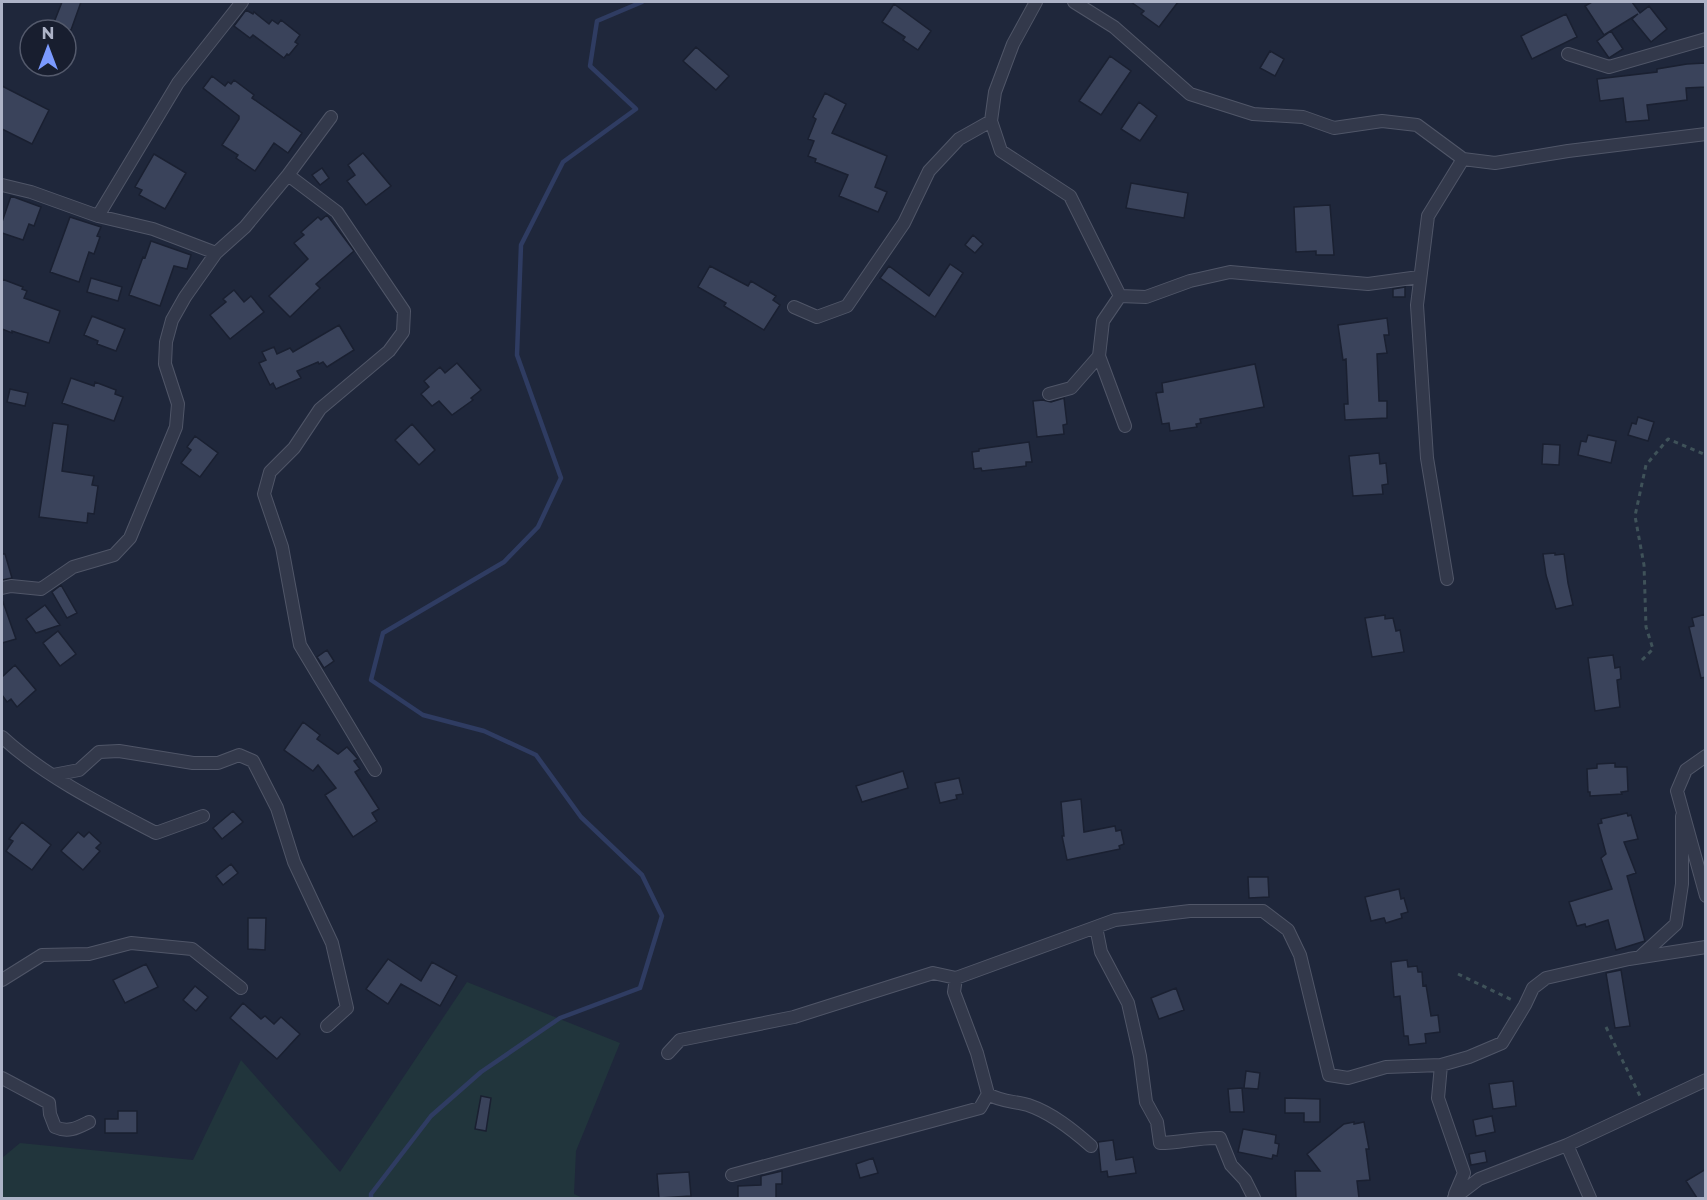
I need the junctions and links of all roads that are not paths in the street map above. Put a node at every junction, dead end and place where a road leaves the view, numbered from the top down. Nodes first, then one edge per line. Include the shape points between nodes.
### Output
1 (242, 2) edge
2 (1036, 2) edge
3 (1074, 2) edge
4 (1706, 39) edge
5 (1569, 54) dead end
6 (331, 117) dead end
7 (991, 121) junction
8 (1706, 134) edge
9 (1463, 159) junction
10 (288, 175) junction
11 (2, 185) edge
12 (98, 216) junction
13 (216, 253) junction
14 (1419, 277) junction
15 (1120, 296) junction
16 (794, 307) dead end
17 (1099, 356) junction
18 (1049, 394) dead end
19 (1125, 426) dead end
20 (1447, 579) dead end
21 (2, 588) edge
22 (2, 737) edge
23 (1706, 756) edge
24 (375, 770) dead end
25 (53, 775) junction
26 (202, 816) dead end
27 (1682, 816) junction
28 (1706, 896) edge
29 (1096, 927) junction
30 (1706, 948) edge
31 (1639, 957) junction
32 (956, 978) junction
33 (2, 980) edge
34 (241, 987) dead end
35 (327, 1026) dead end
36 (668, 1053) dead end
37 (1441, 1065) junction
38 (2, 1078) edge
39 (1706, 1080) edge
40 (988, 1094) junction
41 (89, 1122) dead end
42 (1568, 1145) junction
43 (1091, 1146) dead end
44 (732, 1175) dead end
45 (1254, 1198) edge
46 (1453, 1198) edge
47 (1590, 1198) edge

1 - 12 street via 178,83
2 - 7 street via 1013,44 995,92
3 - 9 street via 1114,27 1190,94 1253,114 1303,117 1334,128 1382,121 1417,125
4 - 5 street via 1608,67
6 - 10 street
7 - 15 street via 1001,151 1070,196
7 - 16 street via 959,139 929,171 904,223 847,306 817,317
8 - 9 street via 1495,163
9 - 14 street via 1428,216
10 - 13 street via 245,227
10 - 24 street via 337,212 404,311 403,332 389,351 320,409 294,448 270,472 264,494 282,547 300,645
11 - 12 street
12 - 13 street via 153,230
13 - 21 street via 172,320 165,364 178,405 176,427 130,538 114,555 73,567 41,589
14 - 15 street via 1368,284 1230,272 1146,297
14 - 20 street via 1417,304 1427,458
15 - 17 street via 1103,321
17 - 18 street via 1071,388
17 - 19 street
22 - 25 street via 24,758
23 - 27 street via 1686,770 1677,790
25 - 26 street via 156,834
25 - 35 street via 78,770 99,752 119,751 193,763 218,763 239,756 254,761 278,808 294,862 332,943 347,1008
27 - 28 street
27 - 31 street via 1682,884 1676,924
29 - 32 street
29 - 37 street via 1115,920 1190,911 1263,911 1288,930 1300,955 1329,1075 1348,1078 1386,1068
29 - 45 street via 1101,952 1128,1003 1146,1102 1157,1122 1160,1143 1220,1138 1231,1166 1245,1180
30 - 31 street
31 - 37 street via 1545,978 1533,988 1502,1042
32 - 36 street via 933,973 794,1017 680,1040
32 - 40 street via 954,992
33 - 34 street via 42,955 89,954 131,943 192,949
37 - 46 street via 1438,1098 1464,1173
38 - 41 street via 49,1103 55,1127 63,1131
39 - 42 street
40 - 43 street via 998,1100 1028,1105 1067,1125
40 - 44 street via 980,1108
42 - 46 street via 1479,1179
42 - 47 street

